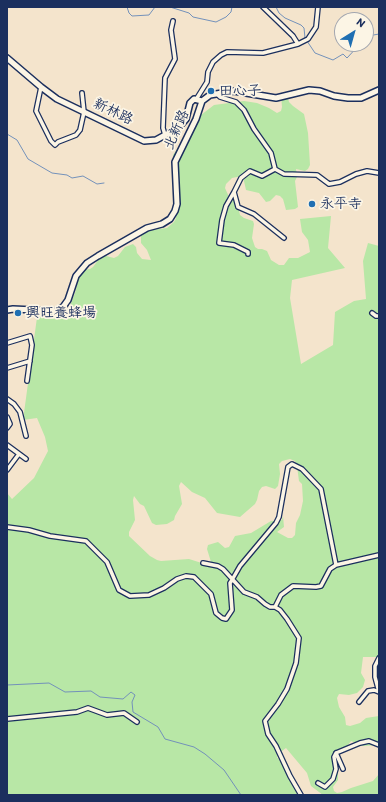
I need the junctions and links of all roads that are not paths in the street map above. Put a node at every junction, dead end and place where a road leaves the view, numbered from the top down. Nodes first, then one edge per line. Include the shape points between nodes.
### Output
1 (263, 7) edge
2 (318, 7) edge
3 (173, 21) dead end
4 (298, 44) junction
5 (7, 58) edge
6 (41, 87) junction
7 (379, 90) edge
8 (216, 93) junction
9 (82, 94) dead end
10 (199, 100) junction
11 (84, 112) junction
12 (166, 135) junction
13 (275, 169) junction
14 (379, 173) edge
15 (234, 192) junction
16 (284, 238) dead end
17 (248, 254) dead end
18 (7, 310) edge
19 (372, 313) dead end
20 (379, 316) edge
21 (7, 343) edge
22 (30, 361) junction
23 (7, 368) edge
24 (27, 381) dead end
25 (7, 399) edge
26 (7, 417) edge
27 (7, 428) edge
28 (26, 436) dead end
29 (7, 445) edge
30 (19, 454) junction
31 (26, 459) dead end
32 (7, 470) edge
33 (7, 527) edge
34 (379, 555) edge
35 (203, 563) dead end
36 (336, 565) junction
37 (232, 580) junction
38 (275, 607) junction
39 (379, 658) edge
40 (379, 692) edge
41 (359, 702) dead end
42 (7, 720) edge
43 (137, 722) dead end
44 (379, 745) edge
45 (336, 753) junction
46 (343, 769) dead end
47 (318, 783) dead end
48 (301, 795) edge

1 - 4 street
2 - 4 street via 316,27 308,39
3 - 12 street via 171,30 175,59 165,78 163,128
4 - 10 street via 263,53 227,52 220,55 208,72 207,82
5 - 6 main road, 新林路
6 - 11 main road, 新林路 via 57,99
6 - 11 street via 36,111 55,146 58,142 76,135 80,130
7 - 8 main road, 北新路 via 361,98 334,96 309,90 276,98 234,91
8 - 10 main road, 北新路
8 - 13 street via 220,97 236,102 244,110 271,153
9 - 11 street
10 - 12 main road, 新林路 via 194,99 190,102 186,119 178,128
10 - 18 main road, 北新路 via 196,119 175,162 177,204 170,219 147,228 87,263 76,276 63,307 55,311
11 - 12 main road, 新林路 via 144,141 156,140
13 - 14 street via 284,174 317,175 329,184 368,171
13 - 15 street via 262,176 250,171 241,178
15 - 16 street via 238,207 254,214
15 - 17 street via 226,206 219,243 234,245
19 - 20 street
21 - 22 street via 30,336
22 - 23 street
22 - 24 street
25 - 28 street via 20,412
26 - 27 street via 10,424
29 - 30 street
30 - 31 street
30 - 32 street
33 - 37 street via 86,541 107,562 119,590 130,596 149,595 177,579 194,577 211,594 216,612 222,618 226,618 232,610
34 - 36 street
35 - 37 street via 218,566
36 - 37 street via 321,489 302,469 292,464 288,467 276,523 240,566
36 - 38 street via 330,569 321,586 293,586 281,595
37 - 38 street via 244,592 257,596 265,604
38 - 48 street via 287,619 298,638 296,663 287,689 265,721 268,734
39 - 40 street via 374,677
40 - 41 street via 368,691
42 - 43 street via 77,712 88,708 107,715 124,713
44 - 45 street via 369,741
45 - 46 street
45 - 47 street via 333,778 325,787

